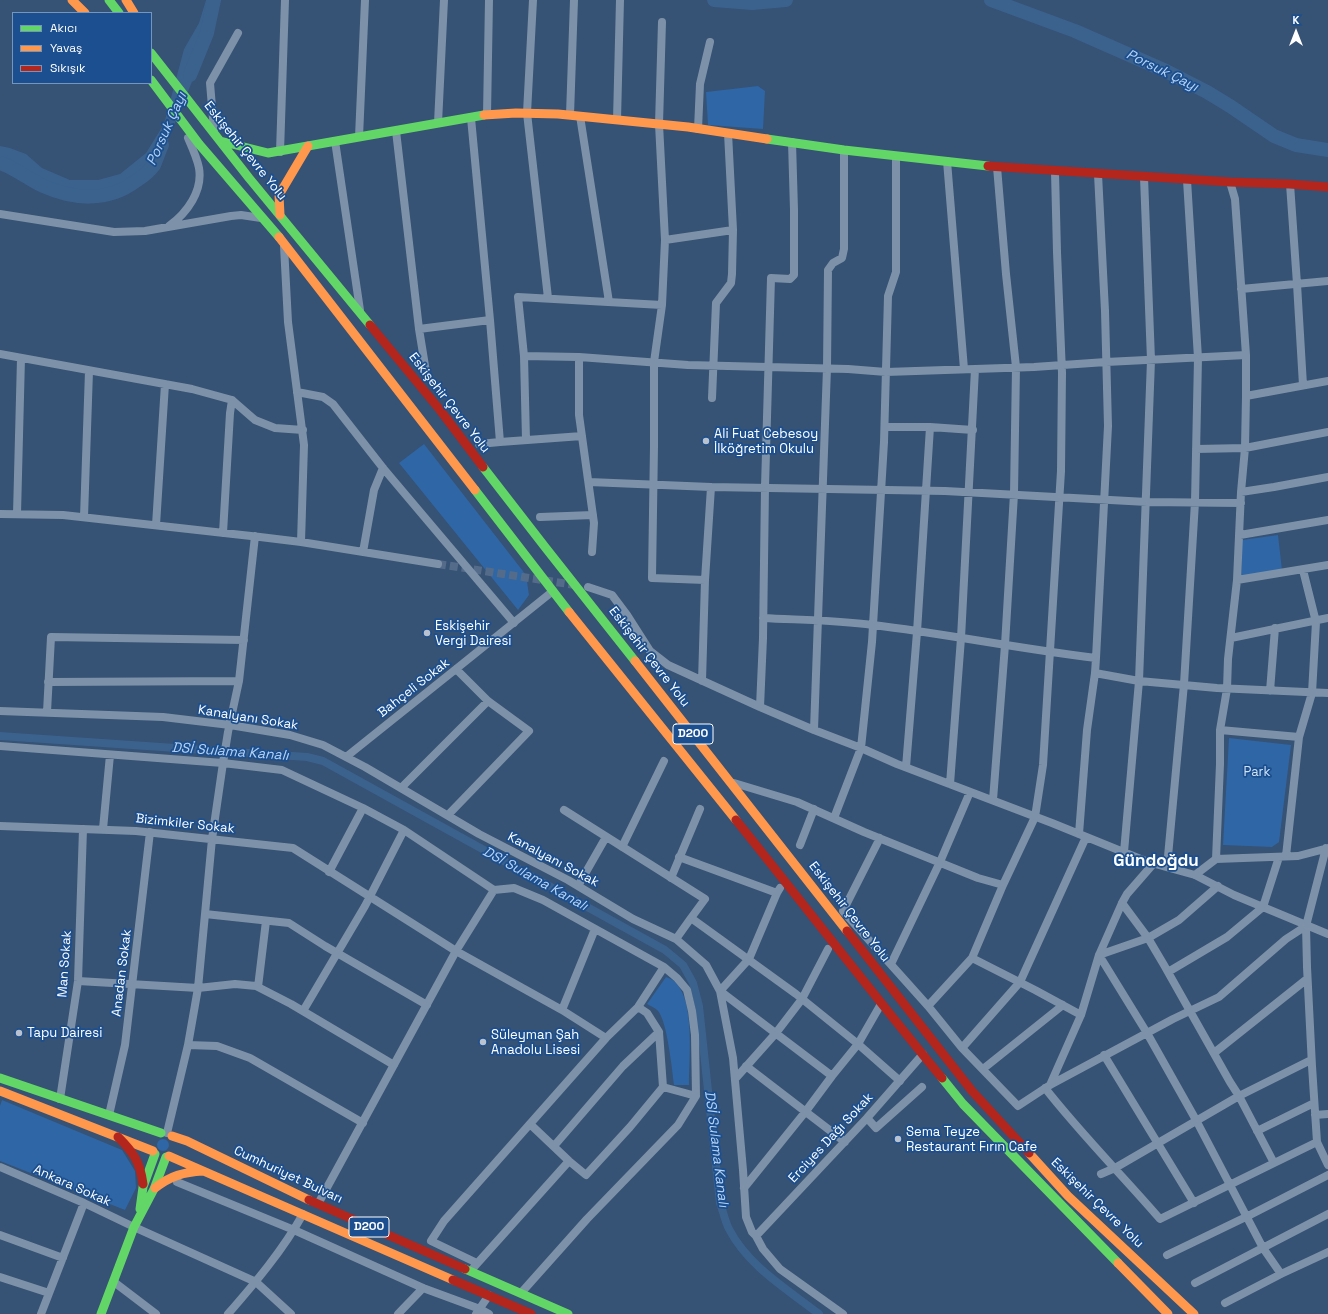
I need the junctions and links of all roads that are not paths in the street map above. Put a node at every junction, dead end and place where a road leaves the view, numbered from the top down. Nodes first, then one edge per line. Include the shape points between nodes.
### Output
1 (72, 0) edge
2 (109, 0) edge
3 (126, 0) edge
4 (285, 0) edge
5 (364, 0) edge
6 (444, 0) edge
7 (489, 0) edge
8 (533, 0) edge
9 (574, 0) edge
10 (620, 0) edge
11 (89, 9) edge
12 (118, 12) edge
13 (133, 12) edge
14 (662, 22) dead end
15 (238, 33) dead end
16 (710, 42) dead end
17 (152, 48) edge
18 (152, 54) edge
19 (162, 66) junction
20 (152, 82) edge
21 (527, 113) junction
22 (487, 115) junction
23 (570, 115) junction
24 (580, 116) junction
25 (471, 118) junction
26 (617, 120) junction
27 (182, 122) junction
28 (438, 123) junction
29 (659, 124) junction
30 (698, 129) junction
31 (396, 131) junction
32 (214, 133) junction
33 (728, 133) junction
34 (359, 137) junction
35 (220, 141) junction
36 (335, 141) junction
37 (792, 142) junction
38 (308, 146) junction
39 (844, 150) junction
40 (280, 152) junction
41 (896, 156) junction
42 (947, 162) junction
43 (997, 167) junction
44 (1055, 172) junction
45 (1098, 174) junction
46 (1144, 177) junction
47 (1187, 180) junction
48 (1230, 182) junction
49 (1290, 184) junction
50 (1328, 187) edge
51 (0, 214) edge
52 (280, 215) junction
53 (261, 218) junction
54 (167, 228) junction
55 (733, 230) junction
56 (665, 240) junction
57 (284, 243) junction
58 (1328, 281) edge
59 (1297, 284) junction
60 (1241, 288) junction
61 (548, 298) junction
62 (609, 302) junction
63 (662, 305) junction
64 (361, 313) junction
65 (490, 320) junction
66 (419, 329) junction
67 (0, 354) edge
68 (1246, 355) junction
69 (524, 356) junction
70 (579, 357) junction
71 (21, 358) junction
72 (1198, 358) junction
73 (1152, 360) junction
74 (654, 362) junction
75 (1106, 362) junction
76 (1062, 365) junction
77 (713, 366) junction
78 (769, 367) junction
79 (1016, 367) junction
80 (827, 368) junction
81 (964, 369) junction
82 (975, 369) junction
83 (89, 371) junction
84 (426, 372) dead end
85 (886, 372) junction
86 (1328, 381) edge
87 (165, 384) junction
88 (1303, 385) junction
89 (297, 392) junction
90 (1246, 396) junction
91 (712, 398) dead end
92 (232, 400) junction
93 (885, 427) junction
94 (930, 428) junction
95 (303, 430) junction
96 (972, 430) junction
97 (1328, 432) edge
98 (582, 436) junction
99 (526, 440) junction
100 (500, 442) junction
101 (479, 444) dead end
102 (1245, 448) junction
103 (1196, 449) junction
104 (383, 468) junction
105 (1328, 477) edge
106 (589, 482) junction
107 (654, 485) junction
108 (710, 487) junction
109 (765, 487) junction
110 (822, 488) junction
111 (881, 489) junction
112 (925, 490) junction
113 (970, 492) junction
114 (1241, 492) junction
115 (1014, 494) junction
116 (1059, 496) junction
117 (1104, 499) junction
118 (1147, 502) junction
119 (1194, 502) junction
120 (1240, 503) junction
121 (0, 514) edge
122 (17, 514) junction
123 (593, 515) junction
124 (84, 517) junction
125 (540, 517) dead end
126 (1328, 520) edge
127 (156, 525) junction
128 (223, 533) junction
129 (1240, 535) junction
130 (255, 536) junction
131 (301, 542) junction
132 (363, 552) junction
133 (592, 552) dead end
134 (438, 564) tunnel mouth
135 (1328, 565) edge
136 (1303, 570) junction
137 (705, 580) junction
138 (1237, 580) junction
139 (588, 587) dead end
140 (553, 591) junction
141 (763, 618) junction
142 (1328, 618) edge
143 (818, 620) junction
144 (1316, 622) junction
145 (514, 623) junction
146 (873, 625) junction
147 (1275, 628) junction
148 (917, 632) junction
149 (961, 638) junction
150 (1231, 638) junction
151 (244, 640) junction
152 (1006, 645) junction
153 (1049, 652) junction
154 (1096, 658) junction
155 (456, 670) junction
156 (1096, 674) junction
157 (240, 681) junction
158 (702, 681) junction
159 (1139, 681) junction
160 (48, 682) junction
161 (1184, 684) junction
162 (1227, 689) junction
163 (1270, 691) junction
164 (1312, 693) junction
165 (1328, 693) edge
166 (488, 701) junction
167 (760, 707) junction
168 (0, 711) edge
169 (47, 712) junction
170 (229, 728) junction
171 (814, 730) junction
172 (1220, 730) junction
173 (1299, 737) junction
174 (0, 746) edge
175 (860, 748) junction
176 (110, 755) junction
177 (346, 757) junction
178 (224, 759) junction
179 (664, 761) dead end
180 (906, 767) junction
181 (731, 782) junction
182 (950, 784) junction
183 (401, 788) junction
184 (970, 792) junction
185 (993, 800) junction
186 (363, 808) junction
187 (700, 809) dead end
188 (814, 809) junction
189 (564, 810) dead end
190 (448, 815) junction
191 (1035, 817) junction
192 (834, 818) junction
193 (0, 826) edge
194 (83, 828) junction
195 (103, 829) junction
196 (404, 830) junction
197 (150, 832) junction
198 (1083, 836) junction
199 (606, 837) junction
200 (880, 838) junction
201 (212, 839) junction
202 (800, 845) dead end
203 (622, 847) junction
204 (1327, 848) edge
205 (1124, 852) junction
206 (679, 857) junction
207 (1282, 857) junction
208 (1216, 859) junction
209 (940, 862) junction
210 (1154, 863) junction
211 (1167, 867) junction
212 (329, 872) junction
213 (1195, 875) junction
214 (671, 878) junction
215 (1003, 885) junction
216 (578, 886) junction
217 (1218, 886) junction
218 (494, 890) junction
219 (370, 898) junction
220 (1122, 903) junction
221 (1263, 907) junction
222 (205, 914) junction
223 (691, 918) junction
224 (266, 921) junction
225 (1306, 926) junction
226 (595, 929) junction
227 (1328, 934) edge
228 (1148, 938) junction
229 (676, 939) junction
230 (828, 949) dead end
231 (456, 951) junction
232 (338, 954) junction
233 (1099, 955) junction
234 (972, 958) junction
235 (749, 960) junction
236 (891, 964) junction
237 (664, 967) junction
238 (1168, 972) junction
239 (1307, 979) junction
240 (78, 981) junction
241 (1020, 982) junction
242 (133, 984) junction
243 (258, 987) junction
244 (198, 988) junction
245 (720, 991) junction
246 (802, 999) junction
247 (881, 1004) junction
248 (427, 1005) junction
249 (1063, 1005) junction
250 (928, 1006) junction
251 (638, 1007) junction
252 (562, 1010) junction
253 (303, 1011) junction
254 (1190, 1011) junction
255 (1080, 1015) junction
256 (659, 1032) junction
257 (776, 1033) junction
258 (1147, 1033) junction
259 (606, 1038) junction
260 (188, 1044) junction
261 (858, 1044) junction
262 (962, 1048) junction
263 (1214, 1053) junction
264 (923, 1054) junction
265 (1104, 1055) junction
266 (1312, 1060) junction
267 (394, 1065) junction
268 (746, 1066) junction
269 (983, 1069) junction
270 (832, 1076) junction
271 (0, 1078) edge
272 (735, 1080) junction
273 (900, 1081) junction
274 (1047, 1086) junction
275 (663, 1087) junction
276 (922, 1087) dead end
277 (0, 1091) edge
278 (696, 1096) junction
279 (1239, 1096) junction
280 (60, 1099) junction
281 (1314, 1103) junction
282 (806, 1111) junction
283 (1328, 1114) edge
284 (109, 1115) junction
285 (1315, 1115) junction
286 (867, 1118) junction
287 (1196, 1120) junction
288 (363, 1123) junction
289 (530, 1124) junction
290 (1257, 1131) junction
291 (167, 1134) junction
292 (118, 1137) junction
293 (845, 1142) junction
294 (1317, 1142) junction
295 (1157, 1144) junction
296 (554, 1146) junction
297 (172, 1152) junction
298 (154, 1153) junction
299 (569, 1161) junction
300 (1274, 1163) junction
301 (1328, 1165) edge
302 (0, 1167) edge
303 (1115, 1168) junction
304 (204, 1171) junction
305 (1102, 1174) dead end
306 (1328, 1175) edge
307 (177, 1182) dead end
308 (1231, 1184) junction
309 (143, 1187) junction
310 (744, 1188) junction
311 (154, 1189) junction
312 (84, 1203) junction
313 (318, 1204) junction
314 (1194, 1204) junction
315 (303, 1214) junction
316 (1328, 1214) edge
317 (139, 1216) junction
318 (1248, 1216) junction
319 (134, 1227) junction
320 (294, 1230) junction
321 (0, 1235) edge
322 (756, 1236) junction
323 (1264, 1248) junction
324 (1328, 1252) edge
325 (1166, 1256) dead end
326 (63, 1258) junction
327 (477, 1263) junction
328 (470, 1271) junction
329 (1281, 1274) junction
330 (0, 1276) edge
331 (114, 1282) junction
332 (256, 1282) junction
333 (497, 1283) junction
334 (1195, 1283) dead end
335 (423, 1288) junction
336 (49, 1293) junction
337 (521, 1293) junction
338 (489, 1295) junction
339 (1225, 1304) dead end
340 (478, 1312) edge
341 (41, 1314) edge
342 (101, 1314) edge
343 (156, 1314) edge
344 (228, 1314) edge
345 (291, 1314) edge
346 (398, 1314) edge
347 (490, 1314) edge
348 (531, 1314) edge
349 (568, 1314) edge
350 (842, 1314) edge
351 (1168, 1314) edge
352 (1194, 1314) edge

1 - 11 main road
2 - 12 main road
3 - 13 main road
4 - 40 street
5 - 34 street
6 - 28 street
7 - 22 street
8 - 21 street
9 - 23 street
10 - 26 street
14 - 29 street
15 - 32 street via 210,83
16 - 30 street via 700,84
17 - 19 main road
18 - 19 main road, Eskişehir Çevre Yolu / D200
19 - 32 main road, Eskişehir Çevre Yolu / D200
20 - 27 main road, Eskişehir Çevre Yolu / D200
21 - 22 main road
21 - 23 main road
21 - 61 street
22 - 25 main road
23 - 24 main road
24 - 26 main road
24 - 62 street
25 - 28 main road
25 - 65 street
26 - 29 main road
27 - 53 main road, Eskişehir Çevre Yolu / D200
27 - 54 street via 199,169 198,182 191,204 179,219
28 - 31 main road
29 - 30 main road
29 - 56 street
30 - 33 main road
31 - 34 main road
31 - 66 street
32 - 35 main road, Eskişehir Çevre Yolu / D200
33 - 37 main road
33 - 55 street
34 - 36 main road
35 - 40 main road via 268,153
35 - 52 main road, Eskişehir Çevre Yolu / D200
36 - 38 main road
36 - 64 street
37 - 39 main road
37 - 78 street via 794,275 790,279 771,278
38 - 40 main road
38 - 52 main road via 279,195
39 - 41 main road
39 - 80 street via 844,249 842,258 833,262 828,270
41 - 42 main road
41 - 85 street via 896,272 888,296
42 - 43 main road
42 - 81 street
43 - 44 main road
43 - 79 street
44 - 45 main road
44 - 76 street
45 - 46 main road
45 - 75 street
46 - 47 main road
46 - 73 street
47 - 48 main road
47 - 72 street
48 - 49 main road
48 - 60 street via 1236,199
49 - 50 main road
49 - 59 street
51 - 54 street via 114,232
52 - 64 main road, Eskişehir Çevre Yolu / D200
53 - 54 street via 231,216
53 - 57 main road, Eskişehir Çevre Yolu / D200
55 - 56 street
55 - 77 street via 731,283 716,303
56 - 63 street
57 - 89 street via 288,322
57 - 140 main road, Eskişehir Çevre Yolu / D200
58 - 59 street
59 - 60 street
59 - 88 street
60 - 68 street
61 - 62 street
61 - 69 street via 518,297
62 - 63 street
63 - 74 street
64 - 181 main road, Eskişehir Çevre Yolu / D200
65 - 66 street
65 - 100 street
66 - 84 street
67 - 71 street
68 - 72 street
68 - 90 street
69 - 70 street
69 - 99 street
70 - 74 street
70 - 98 street via 579,414
71 - 83 street
71 - 122 street
72 - 73 street
72 - 103 street
73 - 75 street
73 - 118 street
74 - 77 street
74 - 107 street
75 - 76 street
75 - 117 street via 1108,426
76 - 79 street
76 - 116 street
77 - 78 street
77 - 91 street
78 - 80 street
78 - 109 street
79 - 82 street
79 - 115 street
80 - 85 street
80 - 110 street
81 - 82 street
81 - 85 street
82 - 96 street
83 - 87 street
83 - 124 street
85 - 93 street
86 - 88 street
87 - 92 street
87 - 127 street
88 - 90 street
89 - 95 street
89 - 104 street via 323,397 333,404
90 - 102 street
92 - 95 street via 255,420 275,428
92 - 128 street
93 - 94 street
93 - 111 street
94 - 96 street
94 - 112 street
95 - 131 street
96 - 113 street
97 - 102 street
98 - 99 street
98 - 106 street
99 - 100 street
100 - 101 street
102 - 103 street
102 - 114 street
103 - 119 street
104 - 132 street via 374,490
104 - 145 street
105 - 114 street
106 - 107 street
106 - 123 street
107 - 108 street
107 - 137 street via 652,578
108 - 109 street
108 - 137 street
109 - 110 street
109 - 141 street
110 - 111 street
110 - 143 street
111 - 112 street
111 - 146 street
112 - 113 street
112 - 148 street
113 - 115 street
113 - 149 street
114 - 120 street
115 - 116 street
115 - 152 street
116 - 117 street
116 - 153 street
117 - 118 street
117 - 154 street
118 - 119 street
118 - 159 street
119 - 120 street
119 - 161 street
120 - 129 street
121 - 122 street
122 - 124 street
123 - 125 street
123 - 133 street
124 - 127 street
126 - 129 street
127 - 128 street
128 - 130 street
129 - 138 street
130 - 131 street
130 - 151 street
131 - 132 street
132 - 134 street
135 - 136 street
136 - 138 street
136 - 144 street
137 - 158 street
138 - 150 street
139 - 158 street via 612,595 650,651 668,665
140 - 145 street, Bahçeli Sokak
140 - 247 main road, Eskişehir Çevre Yolu / D200
141 - 143 street
141 - 167 street
142 - 144 street
143 - 146 street
143 - 171 street
144 - 147 street
144 - 164 street
145 - 155 street, Bahçeli Sokak
146 - 148 street
146 - 175 street
147 - 150 street
147 - 163 street
148 - 149 street
148 - 180 street
149 - 152 street
149 - 182 street
150 - 162 street
151 - 157 street
151 - 160 street via 51,637
152 - 153 street
152 - 185 street
153 - 154 street
153 - 191 street via 1043,765
154 - 156 street
155 - 166 street
155 - 177 street, Bahçeli Sokak
156 - 159 street
156 - 198 street via 1087,730
157 - 160 street
157 - 170 street
158 - 167 street
159 - 161 street
159 - 205 street
160 - 169 street
161 - 162 street
161 - 211 street
162 - 163 street
162 - 172 street
163 - 164 street
164 - 165 street
164 - 173 street
166 - 183 street
166 - 190 street via 529,731
167 - 171 street
168 - 169 street, Kanalyanı Sokak
169 - 170 street, Kanalyanı Sokak via 163,717
170 - 177 street, Kanalyanı Sokak via 290,735 323,745
170 - 178 street
171 - 175 street
172 - 173 street
172 - 208 street
173 - 207 street
174 - 176 street
175 - 180 street
175 - 192 street
176 - 178 street
176 - 195 street
177 - 183 street, Kanalyanı Sokak
178 - 186 street via 282,770
178 - 201 street
179 - 203 street
180 - 182 street
181 - 188 street
181 - 352 main road, Eskişehir Çevre Yolu / D200 via 972,1091 1068,1196
182 - 184 street
183 - 190 street, Kanalyanı Sokak
184 - 185 street
184 - 209 street
185 - 191 street
186 - 196 street
186 - 212 street
187 - 206 street
188 - 192 street
188 - 202 street
189 - 199 street
190 - 216 street, Kanalyanı Sokak
191 - 198 street
191 - 215 street
192 - 200 street
193 - 194 street, Bizimkiler Sokak
194 - 195 street, Bizimkiler Sokak
194 - 240 street, Man Sokak
195 - 197 street, Bizimkiler Sokak
196 - 218 street
196 - 219 street
197 - 201 street, Bizimkiler Sokak
197 - 242 street, Anadan Sokak
198 - 205 street
198 - 241 street
199 - 203 street
199 - 216 street
200 - 209 street
200 - 236 street via 843,911
201 - 212 street, Bizimkiler Sokak via 293,848
201 - 222 street
203 - 214 street
204 - 207 street via 1298,856
204 - 225 street
205 - 210 street
206 - 214 street
206 - 235 street via 779,891
207 - 208 street
207 - 221 street
208 - 213 street
209 - 215 street
209 - 236 street
210 - 211 street
210 - 220 street
211 - 213 street
212 - 219 street, Bizimkiler Sokak
213 - 217 street
214 - 223 street via 705,899
215 - 234 street
216 - 229 street, Kanalyanı Sokak
217 - 221 street
217 - 228 street via 1179,920
218 - 226 street via 514,888 543,900
218 - 231 street
219 - 231 street, Bizimkiler Sokak
219 - 232 street
220 - 228 street
220 - 233 street
221 - 225 street
221 - 238 street via 1227,937
222 - 224 street
222 - 244 street
223 - 229 street
223 - 235 street
224 - 232 street via 288,923
224 - 243 street
225 - 227 street
225 - 239 street
225 - 254 street via 1219,997
226 - 237 street
226 - 252 street
228 - 233 street
228 - 238 street
229 - 245 street, Kanalyanı Sokak via 706,965
230 - 246 street
231 - 248 street
231 - 252 street, Bizimkiler Sokak
232 - 248 street
232 - 253 street
233 - 255 street
233 - 258 street
234 - 241 street
234 - 250 street
235 - 245 street
235 - 246 street
236 - 250 street
237 - 251 street
237 - 278 street via 687,990 695,1036
238 - 254 street
239 - 263 street
239 - 266 street
240 - 242 street
240 - 280 street, Man Sokak
241 - 249 street
241 - 262 street
242 - 244 street
242 - 284 street, Anadan Sokak via 125,1045
243 - 244 street via 235,984
243 - 253 street
244 - 260 street
245 - 257 street
245 - 272 street, Kanalyanı Sokak
246 - 257 street
246 - 261 street
247 - 261 street
247 - 264 main road, Eskişehir Çevre Yolu / D200
248 - 267 street
249 - 255 street
249 - 269 street
250 - 262 street
251 - 256 street via 647,1013
251 - 259 street
252 - 259 street, Bizimkiler Sokak
253 - 267 street
254 - 258 street
254 - 263 street
255 - 274 street
256 - 275 street
256 - 296 street via 623,1066
257 - 268 street
257 - 270 street
258 - 265 street
258 - 287 street
259 - 289 street
260 - 288 street via 217,1046 250,1058
260 - 291 street
261 - 270 street
261 - 273 street
262 - 269 street
263 - 279 street
264 - 273 street, Erciyes Dağı Sokak
264 - 351 main road, Eskişehir Çevre Yolu / D200 via 963,1104
265 - 274 street
265 - 295 street
266 - 279 street
266 - 281 street
267 - 288 street
268 - 272 street
268 - 282 street
269 - 274 street via 1018,1106
270 - 282 street
271 - 280 main road, Cumhuriyet Bulvarı
272 - 310 street, Kanalyanı Sokak
273 - 286 street, Erciyes Dağı Sokak
274 - 303 street via 1069,1119
275 - 278 street
275 - 299 street via 630,1128 586,1175
276 - 286 street via 876,1128
277 - 292 main road
278 - 337 street via 678,1125 587,1219
279 - 287 street
279 - 290 street
280 - 284 main road, Cumhuriyet Bulvarı
281 - 285 street
281 - 290 street
282 - 293 street
282 - 310 street
283 - 285 street
284 - 291 main road, Cumhuriyet Bulvarı
285 - 294 street
286 - 293 street, Erciyes Dağı Sokak
287 - 295 street
287 - 308 street
288 - 313 street
289 - 296 street
289 - 327 street via 444,1221 431,1240
290 - 300 street
291 - 297 main road via 176,1143
291 - 298 main road via 154,1137 151,1145
291 - 313 main road, Cumhuriyet Bulvarı / D200 via 187,1141
292 - 298 main road
292 - 309 main road via 140,1163
293 - 322 street, Erciyes Dağı Sokak
294 - 300 street
294 - 301 street
295 - 303 street
295 - 314 street
296 - 299 street
297 - 298 main road via 161,1157
297 - 304 main road
297 - 311 main road
298 - 309 main road
299 - 327 street
300 - 308 street
302 - 312 street, Ankara Sokak
303 - 305 street
303 - 314 street via 1160,1219
304 - 311 main road via 174,1175
304 - 315 main road
306 - 318 street
307 - 320 street
308 - 314 street
308 - 318 street
309 - 317 main road
310 - 322 street, Kanalyanı Sokak via 746,1217
311 - 317 main road
312 - 319 street, Ankara Sokak
312 - 326 street
313 - 328 main road, Cumhuriyet Bulvarı / D200
315 - 320 street
315 - 338 main road
316 - 323 street
317 - 319 main road
318 - 323 street
318 - 325 street
319 - 331 main road
319 - 332 street, Ankara Sokak
320 - 332 street
320 - 335 street
321 - 326 street
322 - 350 street, Kanalyanı Sokak via 780,1269
323 - 329 street
323 - 334 street
324 - 329 street
326 - 336 street
327 - 328 street
328 - 333 main road, Cumhuriyet Bulvarı / D200
329 - 339 street
330 - 336 street
331 - 342 main road
331 - 343 street
332 - 344 street
332 - 345 street, Ankara Sokak
333 - 337 main road, Cumhuriyet Bulvarı / D200
333 - 338 main road
335 - 340 street
335 - 346 street
336 - 341 street
337 - 349 main road, Cumhuriyet Bulvarı / D200
338 - 340 street
338 - 348 main road
340 - 347 street

